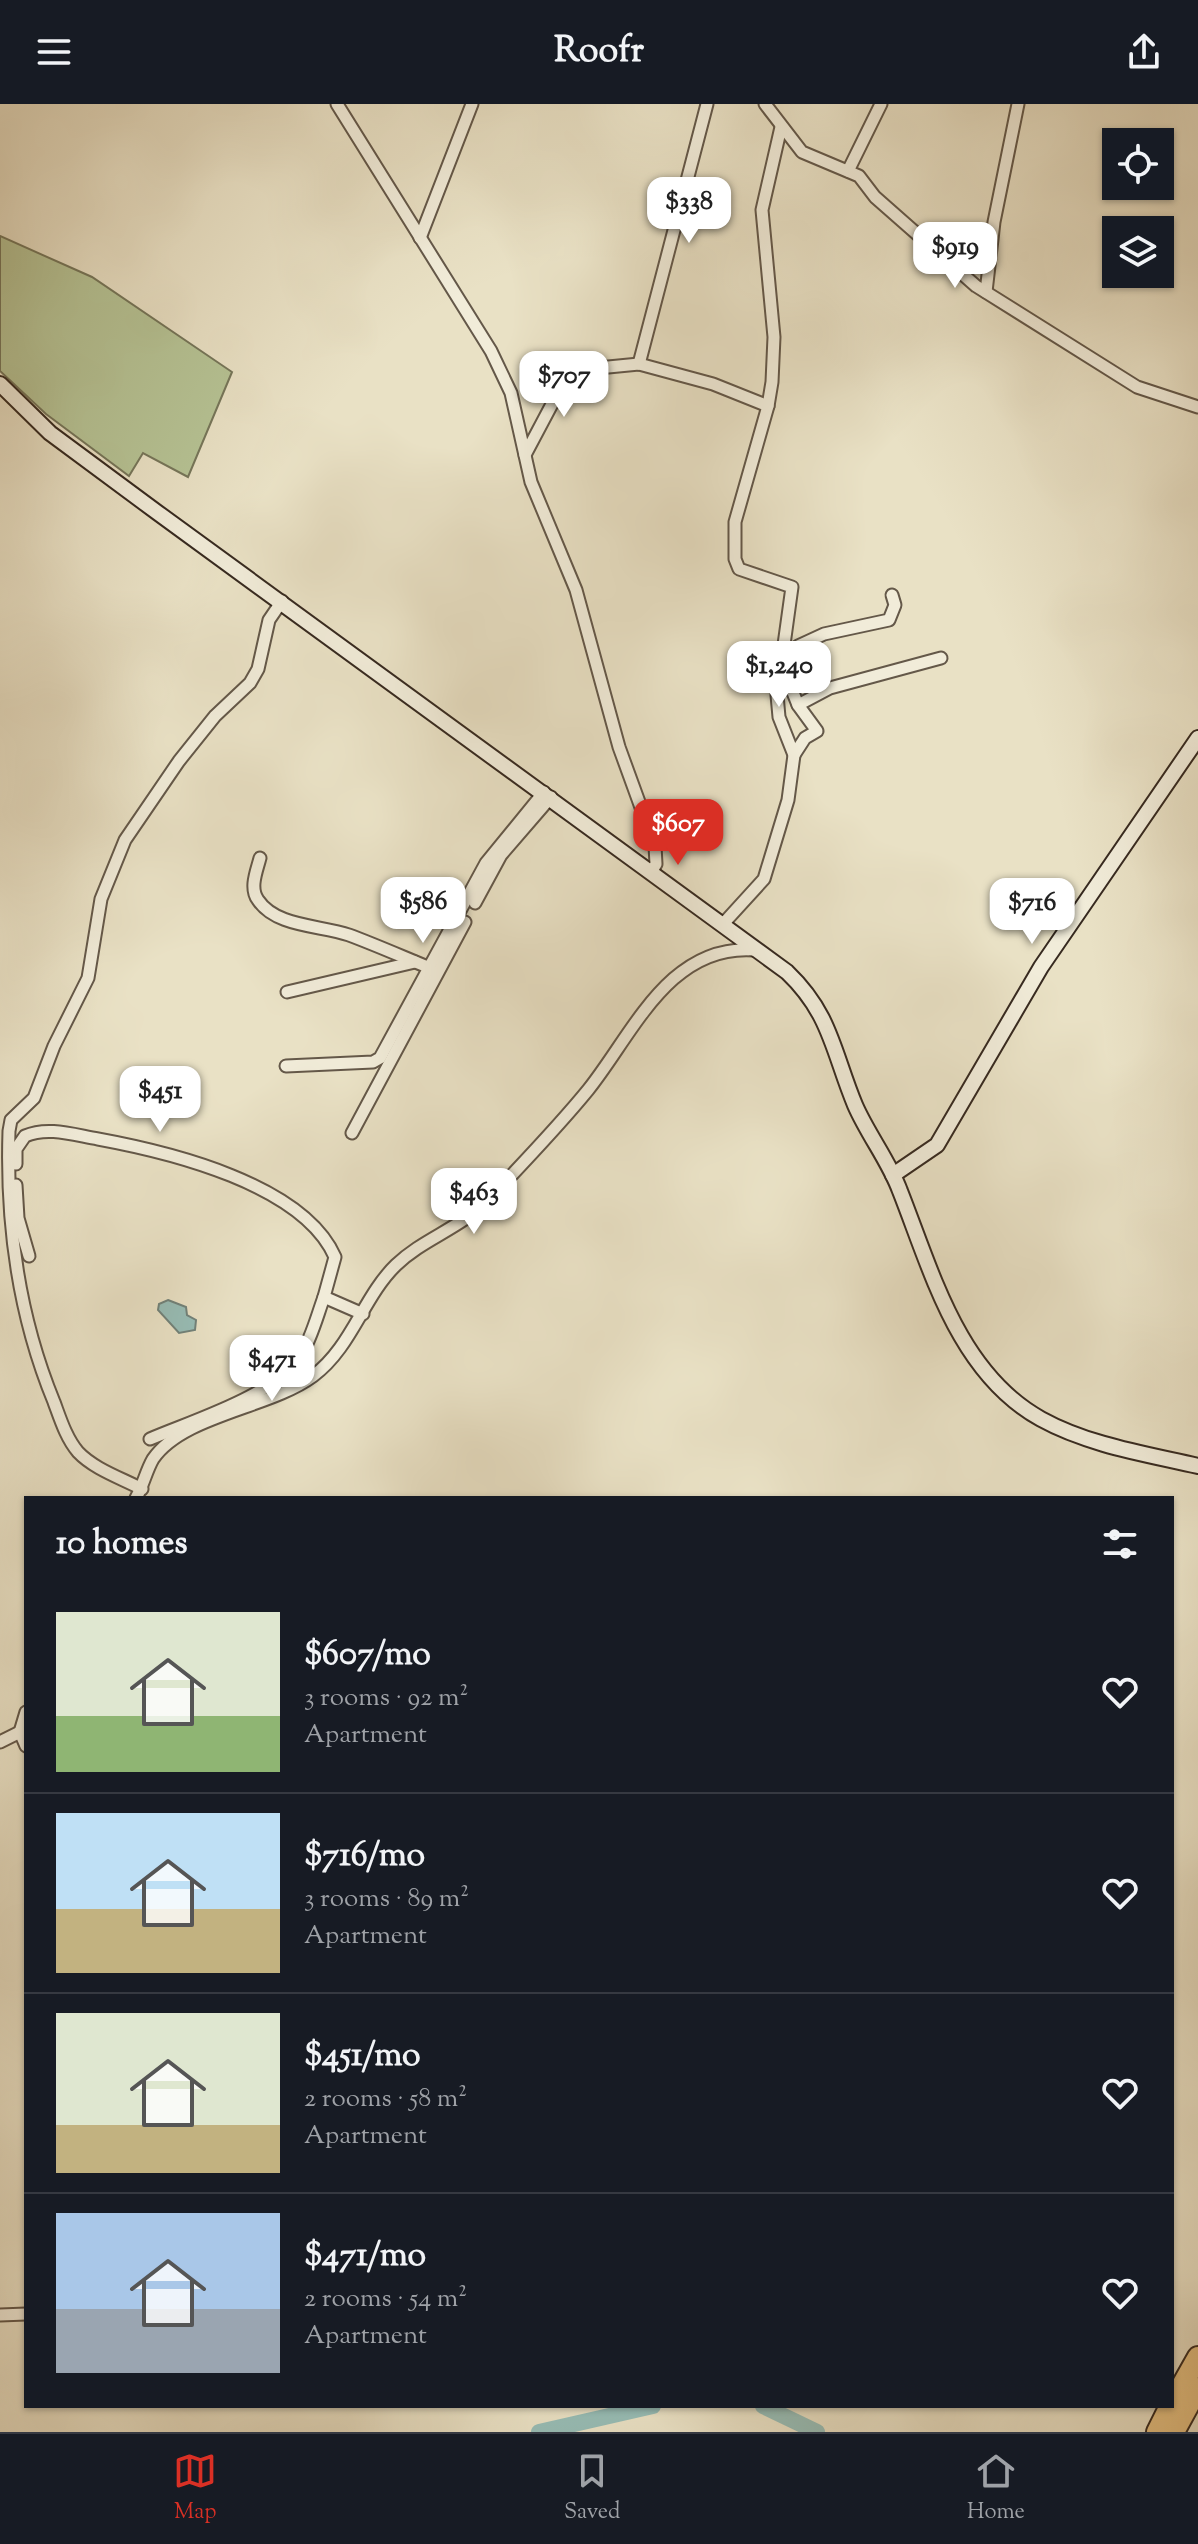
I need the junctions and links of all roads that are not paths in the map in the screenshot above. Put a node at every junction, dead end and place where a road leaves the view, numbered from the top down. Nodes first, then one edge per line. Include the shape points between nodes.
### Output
1 (337, 104) edge
2 (472, 104) edge
3 (707, 104) edge
4 (765, 104) edge
5 (881, 104) edge
6 (1018, 104) edge
7 (781, 127) junction
8 (848, 171) junction
9 (420, 238) junction
10 (986, 292) junction
11 (639, 364) junction
12 (0, 384) edge
13 (768, 406) junction
14 (1198, 407) edge
15 (525, 456) junction
16 (892, 595) dead end
17 (282, 601) junction
18 (941, 658) dead end
19 (798, 705) junction
20 (1198, 738) edge
21 (794, 755) junction
22 (547, 794) junction
23 (260, 858) dead end
24 (652, 871) junction
25 (723, 924) junction
26 (755, 950) junction
27 (416, 962) junction
28 (430, 968) junction
29 (287, 992) dead end
30 (286, 1066) dead end
31 (352, 1133) dead end
32 (893, 1175) junction
33 (29, 1256) dead end
34 (324, 1297) junction
35 (363, 1314) junction
36 (150, 1439) dead end
37 (1198, 1466) edge
38 (139, 1493) edge
39 (24, 1719) edge
40 (20, 1732) junction
41 (24, 1741) edge
42 (0, 1742) edge
43 (24, 2314) edge
44 (0, 2315) edge
45 (1198, 2357) edge
46 (1198, 2388) edge
47 (1174, 2400) edge
48 (1169, 2408) edge
49 (1157, 2432) edge
50 (1174, 2432) edge

1 - 9 street
2 - 9 street
3 - 11 street
4 - 7 street
5 - 8 street
6 - 10 street
7 - 8 street via 802,152
7 - 13 street via 762,210 774,337
8 - 10 street
9 - 15 street via 503,372
10 - 14 street via 1109,372
11 - 13 street
11 - 15 street via 569,372
12 - 17 street via 50,433
13 - 21 street via 735,522 735,559 746,574 792,587 777,695 779,717
15 - 24 street via 538,502 576,590 624,761 655,846
16 - 19 street via 895,605 889,620 824,634 798,646 790,685
17 - 22 street
17 - 38 street via 269,620 250,683 179,761 125,840 101,899 88,978 34,1098 11,1120 9,1131 15,1257 43,1374 80,1453
18 - 19 street via 830,688
19 - 21 street via 817,731
20 - 32 street via 1041,967 937,1145
21 - 25 street via 770,868
22 - 24 street
22 - 28 street via 486,863
22 - 31 street via 494,866
23 - 27 street via 253,889 271,913
24 - 25 street
25 - 26 street
26 - 32 street via 804,988 824,1016 856,1106
26 - 35 street via 716,951 657,994 554,1128 474,1214 399,1262
27 - 28 street
27 - 29 street
28 - 30 street via 377,1061
32 - 37 street via 953,1322 992,1378 1021,1406 1078,1435
33 - 34 street via 18,1218 16,1149 35,1132 65,1133 198,1162 288,1206 335,1257
34 - 35 street
34 - 36 street via 301,1354 276,1379
35 - 38 street via 331,1360 300,1385 210,1422 162,1449
39 - 40 street
40 - 41 street
40 - 42 street
43 - 44 street
45 - 47 highway
46 - 50 highway
48 - 49 highway

